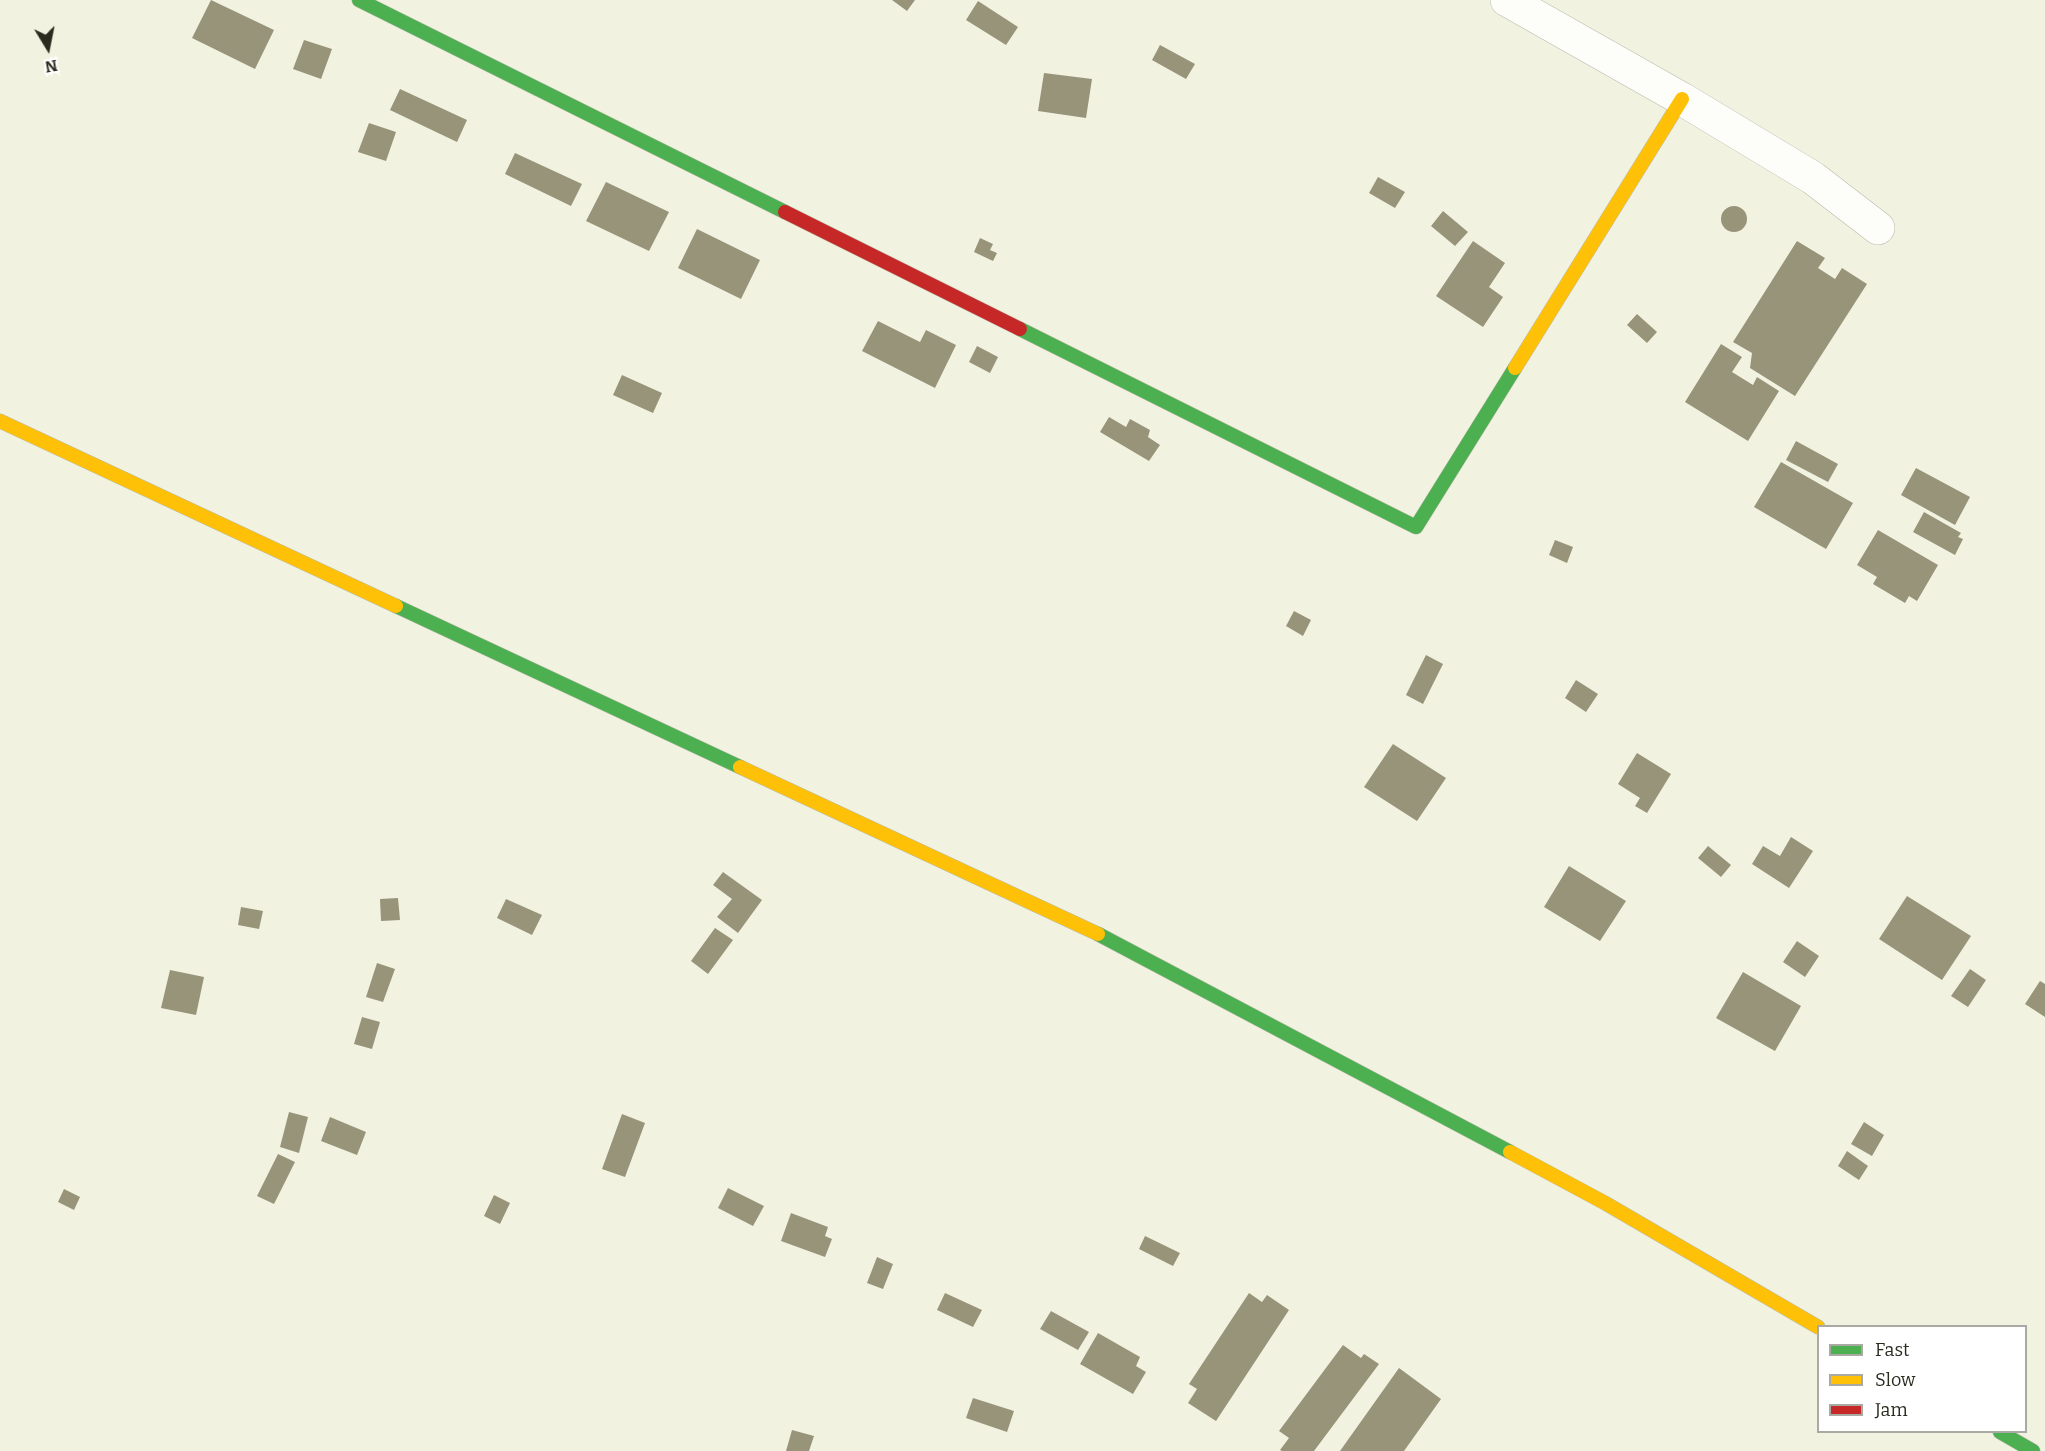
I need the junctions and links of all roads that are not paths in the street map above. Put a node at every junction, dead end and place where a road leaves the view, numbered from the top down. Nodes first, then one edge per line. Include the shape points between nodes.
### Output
1 (358, 0) edge
2 (1507, 0) edge
3 (1682, 99) junction
4 (1878, 228) dead end
5 (0, 421) edge
6 (1817, 1326) edge
7 (2003, 1433) edge
8 (2033, 1451) edge

1 - 3 main road via 1416,527
2 - 3 street
3 - 4 street via 1813,178
5 - 6 main road via 1114,942 1605,1203
7 - 8 main road

